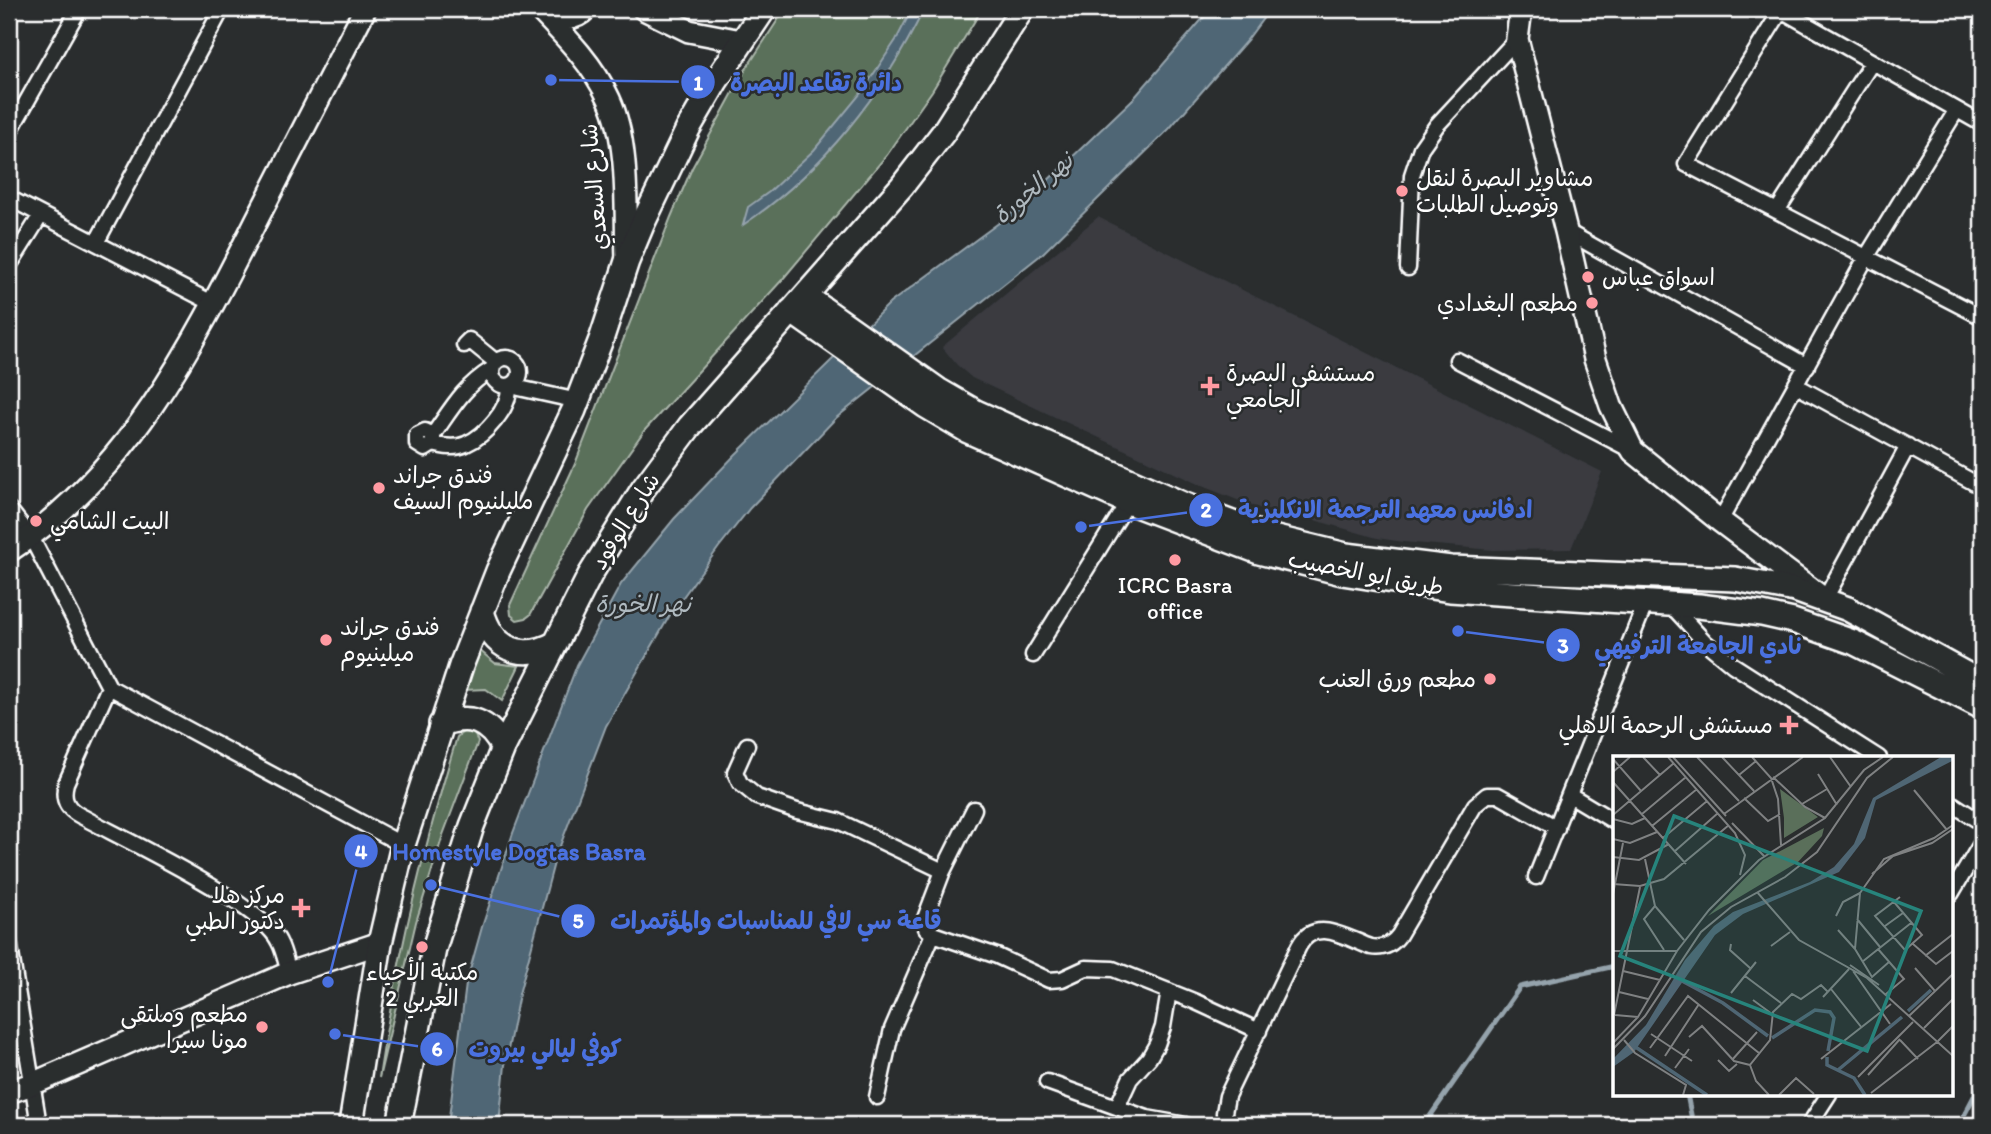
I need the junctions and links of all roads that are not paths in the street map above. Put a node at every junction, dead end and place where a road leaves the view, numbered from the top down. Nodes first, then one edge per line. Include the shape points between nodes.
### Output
1 (79, 9) edge
2 (222, 9) edge
3 (365, 9) edge
4 (541, 9) edge
5 (586, 9) edge
6 (644, 9) edge
7 (764, 9) edge
8 (1022, 9) edge
9 (1521, 9) edge
10 (1781, 9) edge
11 (1517, 39) junction
12 (741, 41) junction
13 (1872, 62) junction
14 (1956, 111) junction
15 (1982, 124) edge
16 (9, 133) edge
17 (9, 198) edge
18 (1777, 211) junction
19 (41, 215) junction
20 (1566, 231) junction
21 (96, 243) junction
22 (1867, 256) junction
23 (627, 261) junction
24 (9, 266) edge
25 (1408, 268) dead end
26 (214, 304) junction
27 (798, 304) junction
28 (1982, 317) edge
29 (464, 345) dead end
30 (1457, 359) dead end
31 (494, 365) junction
32 (1807, 366) junction
33 (902, 376) junction
34 (513, 385) junction
35 (1797, 386) junction
36 (578, 401) junction
37 (1908, 446) junction
38 (1633, 451) junction
39 (1982, 487) edge
40 (1128, 502) junction
41 (9, 509) edge
42 (1720, 521) junction
43 (31, 537) junction
44 (9, 551) edge
45 (1450, 579) junction
46 (1825, 599) junction
47 (1658, 603) junction
48 (482, 611) junction
49 (556, 643) junction
50 (1033, 654) dead end
51 (109, 687) junction
52 (1977, 687) edge
53 (441, 724) junction
54 (747, 745) dead end
55 (503, 748) junction
56 (1876, 756) edge
57 (1570, 795) junction
58 (1952, 804) edge
59 (974, 809) dead end
60 (1613, 821) edge
61 (1982, 823) edge
62 (1557, 828) junction
63 (1982, 842) edge
64 (403, 845) junction
65 (943, 871) junction
66 (1536, 877) dead end
67 (1952, 892) edge
68 (933, 934) junction
69 (9, 941) edge
70 (380, 943) junction
71 (289, 973) junction
72 (1169, 992) junction
73 (1259, 1031) junction
74 (1047, 1082) dead end
75 (32, 1084) junction
76 (9, 1092) edge
77 (1828, 1096) edge
78 (877, 1097) dead end
79 (1117, 1107) junction
80 (39, 1125) edge
81 (351, 1125) edge
82 (399, 1125) edge
83 (1186, 1125) edge
84 (1225, 1125) edge
85 (1810, 1125) edge

1 - 16 street
2 - 21 street
3 - 26 street
4 - 5 street via 569,18
4 - 23 street, شارع السعدي via 600,82 617,120
6 - 12 street via 689,31
7 - 12 main road
8 - 27 main road, شارع الوفود via 943,133
9 - 11 street
10 - 13 street
10 - 18 street via 1686,164
11 - 20 street
11 - 25 street via 1437,124 1421,148 1412,175
12 - 23 main road via 688,129
13 - 14 street
13 - 18 street
14 - 15 street
14 - 22 street
17 - 19 street
18 - 22 street
19 - 21 street
19 - 24 street
20 - 32 street
20 - 38 street via 1595,359
21 - 26 street
22 - 28 street
22 - 32 street
23 - 36 main road
26 - 43 street via 128,440 83,491
27 - 33 main road, طريق ابو الخصيب
27 - 49 main road, شارع الوفود via 696,419 643,489 606,547
29 - 31 street via 469,340
30 - 38 street
31 - 34 street via 496,382
31 - 34 street via 503,358 517,362 520,377
31 - 34 street via 464,391 433,440 447,448 467,443 504,408
32 - 35 street
33 - 40 main road, طريق ابو الخصيب via 968,431
33 - 45 main road, طريق ابو الخصيب via 1224,521 1264,535
34 - 36 street
35 - 37 street
35 - 42 street
36 - 48 main road
37 - 39 street
37 - 46 street
38 - 42 street
40 - 45 main road, طريق ابو الخصيب via 1218,538 1300,563 1385,581
40 - 50 street
41 - 43 street
42 - 46 street
43 - 44 street
43 - 51 street
45 - 46 main road, طريق ابو الخصيب via 1735,579
45 - 47 main road, طريق ابو الخصيب
46 - 52 main road, طريق ابو الخصيب via 1871,620
47 - 52 main road, طريق ابو الخصيب via 1751,612 1813,627
47 - 56 street via 1733,665
47 - 57 street
48 - 49 main road via 493,637 503,646 530,653
48 - 53 main road
49 - 55 main road, شارع الوفود
51 - 64 street
51 - 71 street via 65,783 67,806 255,915 279,940
53 - 55 main road via 470,719 484,724
53 - 64 main road
54 - 65 street via 735,772 740,783 757,797 838,821
55 - 82 main road, شارع الوفود via 446,904 420,1008
57 - 60 street
57 - 62 street
58 - 61 street
59 - 65 street
62 - 66 street
62 - 73 street via 1498,795 1483,797 1395,940 1377,948 1329,931 1308,934
63 - 67 street
64 - 70 main road
65 - 68 street via 924,921
68 - 72 street via 1049,980 1096,967 1114,969
68 - 78 street via 892,1028
69 - 75 street
70 - 71 street
70 - 81 main road
71 - 75 street
72 - 73 street
72 - 79 street via 1157,1044 1130,1079
73 - 84 street via 1227,1096
74 - 79 street
75 - 76 street
75 - 80 street
77 - 85 street
79 - 83 street

